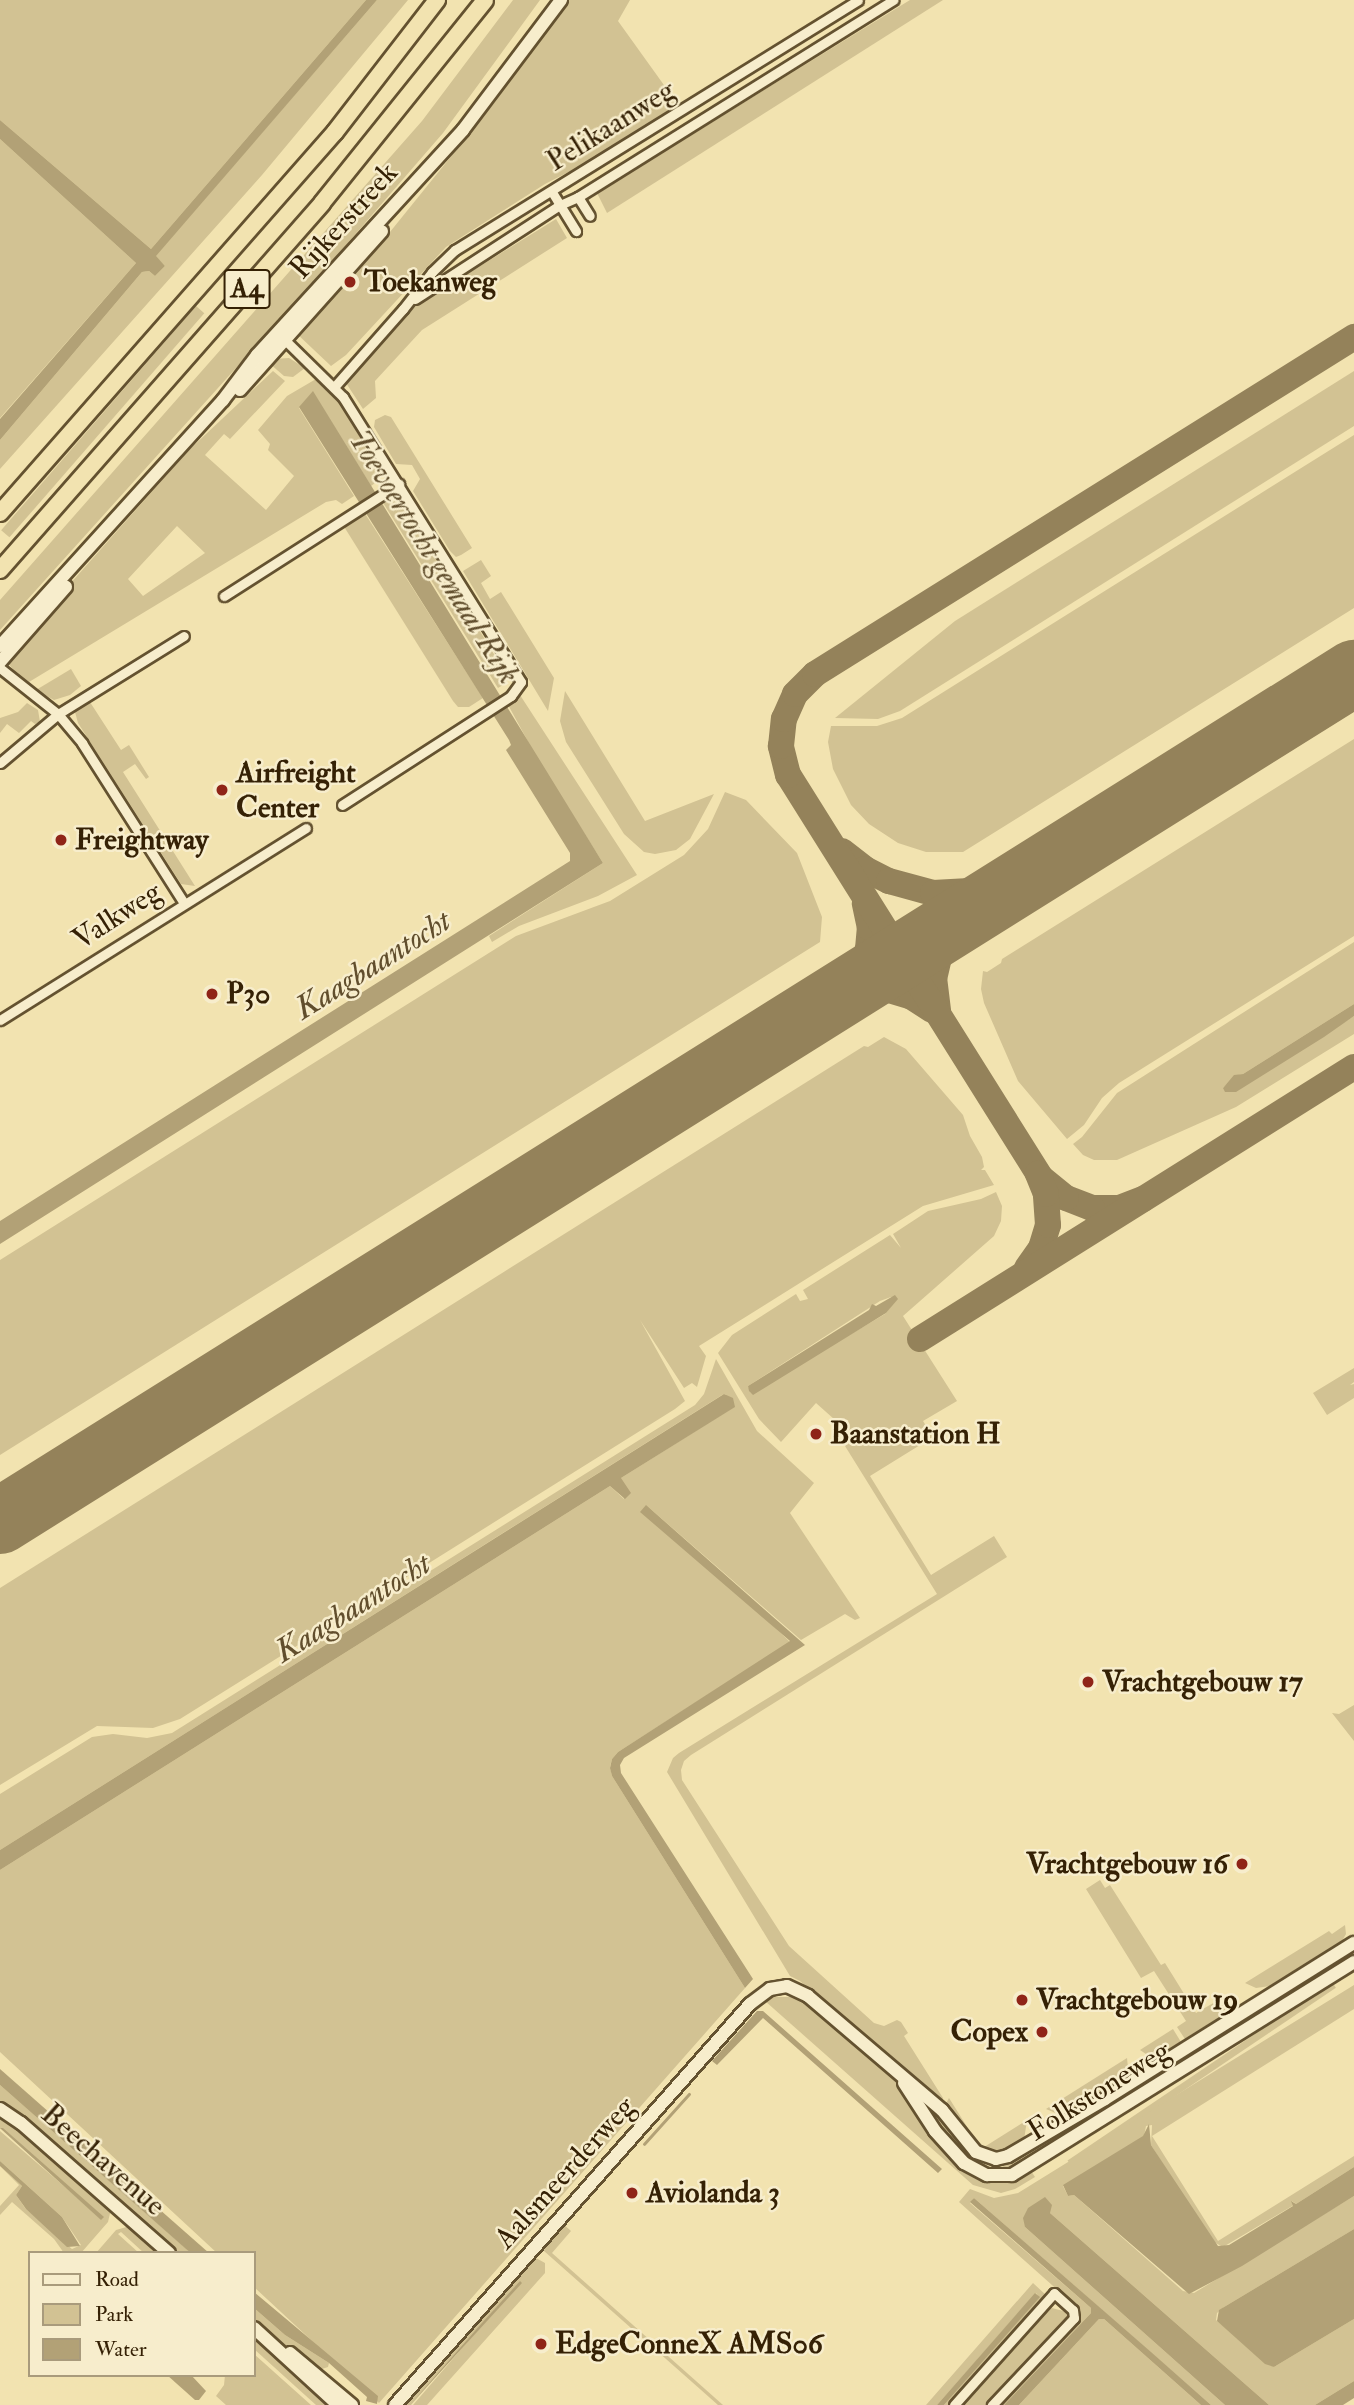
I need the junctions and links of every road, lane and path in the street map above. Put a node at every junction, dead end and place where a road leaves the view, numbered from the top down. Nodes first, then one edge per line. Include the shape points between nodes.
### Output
1 (437, 0) edge
2 (485, 0) edge
3 (561, 0) edge
4 (858, 0) edge
5 (893, 0) edge
6 (836, 14) junction
7 (847, 29) junction
8 (684, 109) junction
9 (694, 125) junction
10 (552, 192) junction
11 (578, 197) junction
12 (560, 205) junction
13 (590, 216) dead end
14 (576, 231) dead end
15 (403, 309) junction
16 (281, 337) junction
17 (335, 386) junction
18 (399, 484) junction
19 (6, 503) edge
20 (129, 510) junction
21 (0, 513) edge
22 (0, 570) edge
23 (224, 596) dead end
24 (184, 636) dead end
25 (0, 646) edge
26 (0, 662) edge
27 (0, 668) edge
28 (58, 714) junction
29 (0, 763) edge
30 (342, 805) dead end
31 (306, 828) dead end
32 (184, 903) junction
33 (0, 1020) edge
34 (1354, 1943) edge
35 (1354, 1962) edge
36 (781, 1986) joint
37 (896, 2072) junction
38 (0, 2109) edge
39 (167, 2251) edge
40 (256, 2330) edge
41 (274, 2346) junction
42 (338, 2405) edge
43 (352, 2405) edge
44 (395, 2405) edge
45 (954, 2405) edge
46 (992, 2405) edge

1 - 19 highway, A4 via 335,132
2 - 22 highway, A4 via 322,203
3 - 16 street, Rijkerstreek via 457,141 360,257
4 - 6 street, Pelikaanweg
5 - 7 street, Pelikaanweg
6 - 7 street
6 - 8 street, Pelikaanweg
7 - 9 street, Pelikaanweg
8 - 9 street
8 - 10 street, Pelikaanweg
9 - 11 street, Pelikaanweg
10 - 12 street
10 - 15 street, Pelikaanweg via 450,253
11 - 12 street, Pelikaanweg
11 - 13 street, Pelikaanweg
12 - 14 street, Pelikaanweg
12 - 15 street, Pelikaanweg via 437,282
15 - 17 street, Pelikaanweg
16 - 17 street
16 - 20 street, Rijkerstreek
17 - 18 street
18 - 23 street
18 - 30 street via 522,682 511,696
19 - 21 highway, A4
20 - 25 street, Rijkerstreek
20 - 26 street, Rijkerstreek
24 - 28 street
27 - 28 street, Valkweg
28 - 29 street
28 - 32 street, Valkweg via 82,743
31 - 32 street
32 - 33 street, Valkweg
34 - 37 street, Folkstoneweg via 1004,2158 976,2152 946,2114
35 - 37 street, Folkstoneweg via 1012,2175 987,2175 964,2163 936,2133
36 - 37 street, Folkstoneweg via 808,1996
36 - 44 street, Aalsmeerderweg via 754,2000
38 - 39 street, Beechavenue
40 - 41 street
41 - 42 street
41 - 43 street via 304,2363
45 - 46 street via 1054,2293 1075,2317

